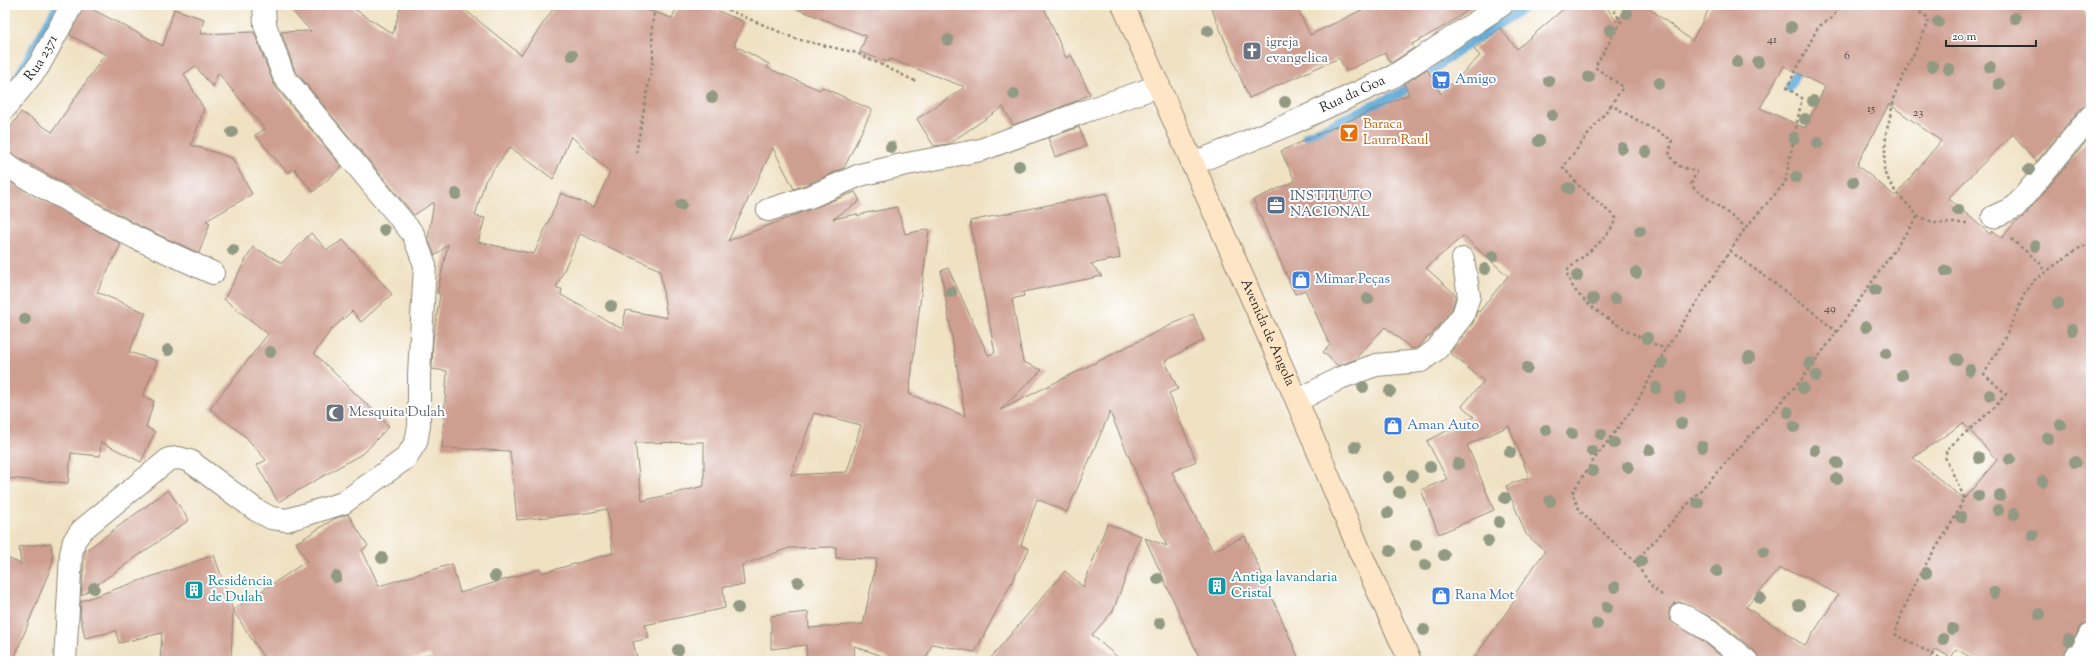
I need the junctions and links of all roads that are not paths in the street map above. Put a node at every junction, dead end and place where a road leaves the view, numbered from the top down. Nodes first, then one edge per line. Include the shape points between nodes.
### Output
1 (72, 5) edge
2 (264, 5) edge
3 (1123, 5) edge
4 (1502, 5) edge
5 (1159, 86) junction
6 (5, 108) edge
7 (2091, 116) edge
8 (5, 164) edge
9 (1192, 164) junction
10 (768, 210) dead end
11 (1992, 217) road end
12 (1463, 259) dead end
13 (213, 273) dead end
14 (1297, 401) junction
15 (1681, 614) road end
16 (2091, 634) edge
17 (65, 661) edge
18 (1410, 661) edge
19 (1747, 661) edge
20 (2073, 661) edge

1 - 6 street, Rua 2371 via 38,67
2 - 17 street via 265,25 284,77 413,234 425,265 419,374 420,426 416,442 406,458 342,503 287,520 271,518 256,510 190,460 170,459 82,530 74,541 71,554
3 - 5 main road, Avenida de Angola
4 - 9 street, Rua da Goa via 1394,76 1290,124
5 - 9 main road, Avenida de Angola
5 - 10 street via 981,150 860,175 812,196
7 - 11 street via 2015,206
8 - 13 street via 136,238
9 - 14 main road, Avenida de Angola
12 - 14 street via 1469,296 1463,315 1437,349 1421,361 1376,365 1340,378
14 - 18 main road, Avenida de Angola via 1361,554
15 - 19 street via 1710,631
16 - 20 street

